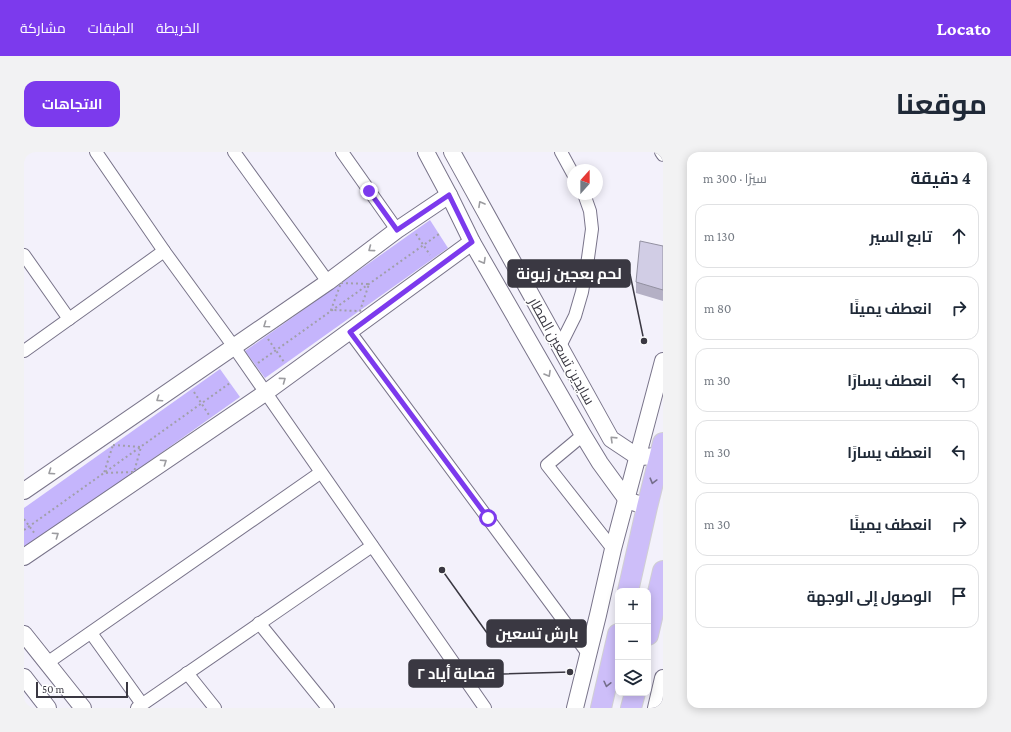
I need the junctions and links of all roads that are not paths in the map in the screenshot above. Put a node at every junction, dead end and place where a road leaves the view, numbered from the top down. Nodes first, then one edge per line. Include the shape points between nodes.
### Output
1 (96, 152) edge
2 (234, 152) edge
3 (342, 152) edge
4 (426, 152) edge
5 (452, 152) edge
6 (561, 152) edge
7 (661, 152) edge
8 (663, 155) edge
9 (568, 164) edge
10 (449, 195) junction
11 (586, 200) edge
12 (397, 230) junction
13 (472, 242) junction
14 (164, 251) junction
15 (24, 255) edge
16 (328, 282) junction
17 (537, 306) junction
18 (69, 319) junction
19 (516, 319) junction
20 (350, 332) junction
21 (560, 346) junction
22 (234, 347) junction
23 (24, 351) edge
24 (663, 361) edge
25 (265, 393) junction
26 (583, 435) junction
27 (662, 449) edge
28 (638, 457) junction
29 (320, 473) junction
30 (24, 490) edge
31 (627, 500) junction
32 (647, 507) junction
33 (372, 546) junction
34 (613, 549) junction
35 (24, 557) edge
36 (663, 571) edge
37 (629, 588) edge
38 (661, 591) edge
39 (259, 624) junction
40 (651, 625) edge
41 (91, 633) junction
42 (24, 634) edge
43 (615, 647) edge
44 (589, 655) junction
45 (47, 663) junction
46 (187, 673) junction
47 (24, 677) edge
48 (663, 678) edge
49 (634, 696) edge
50 (139, 706) edge
51 (48, 708) edge
52 (83, 708) edge
53 (215, 708) edge
54 (328, 708) edge
55 (485, 708) edge
56 (575, 708) edge
57 (601, 708) edge
58 (631, 708) edge
59 (656, 708) edge

1 - 14 street
2 - 16 street
3 - 12 street
4 - 10 street
17 -> 5 street, سايدين تسعين المطار
6 - 9 street
7 - 8 street
10 - 12 street
10 - 13 street
11 - 21 street via 592,229 582,292 575,316
12 -> 16 street
13 -> 19 street
13 - 20 street
14 - 18 street
14 - 22 street
15 - 18 street
16 -> 22 street
17 - 19 street
17 - 21 street, سايدين تسعين المطار
18 - 23 street
19 -> 26 street
25 -> 20 street
20 - 44 street
28 -> 21 street, سايدين تسعين المطار via 611,439
22 - 25 street
22 -> 30 street
24 - 28 street
25 - 29 street
35 -> 25 street
26 - 31 street
26 - 34 street via 547,465
27 - 28 street
27 -> 32 main road
28 - 31 street
29 - 33 street
29 - 41 street
31 - 32 street
31 - 34 street
32 - 37 main road
33 - 39 street
33 - 55 street
34 - 44 street
36 - 38 main road
38 - 40 main road
39 - 46 street
39 - 54 street
41 - 45 street
41 - 50 street
42 - 45 street
43 -> 57 main road
44 - 56 street
45 - 52 street
46 - 50 street
46 - 53 street
47 - 51 street
48 - 59 street
49 - 58 main road

